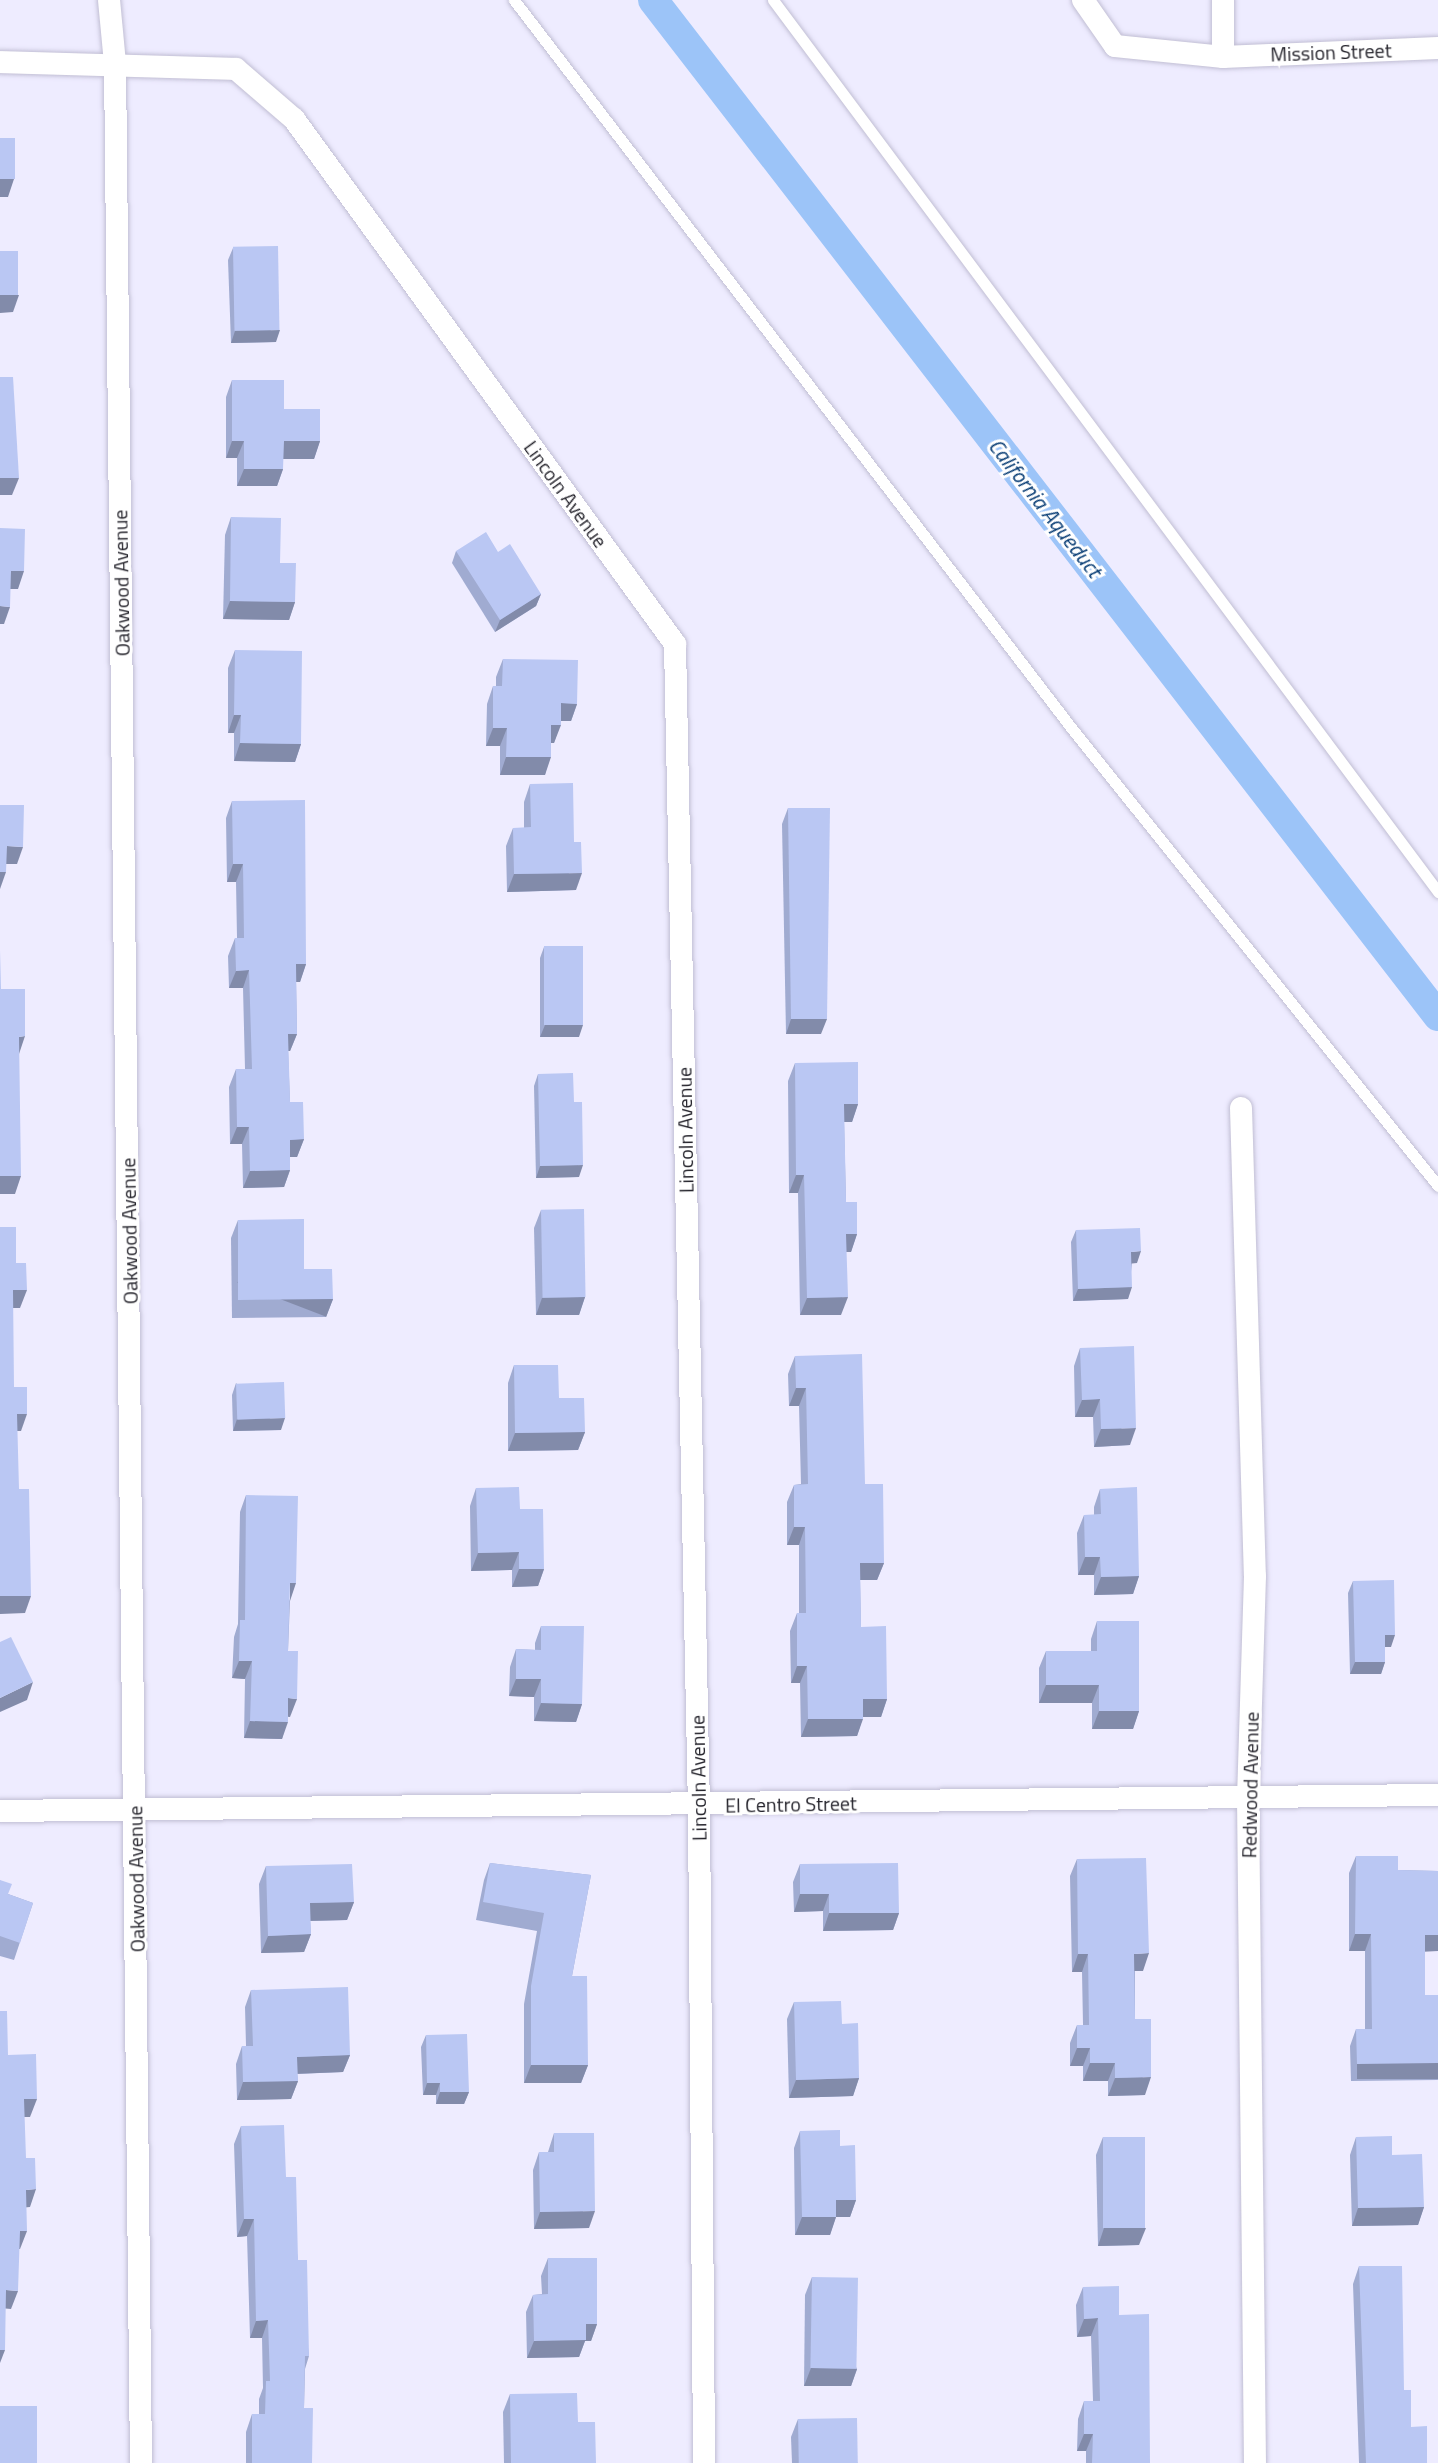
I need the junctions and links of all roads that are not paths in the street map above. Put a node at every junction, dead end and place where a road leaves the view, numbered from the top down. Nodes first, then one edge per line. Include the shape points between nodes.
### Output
1 (109, 0) edge
2 (514, 0) edge
3 (773, 0) edge
4 (1083, 0) edge
5 (1223, 0) edge
6 (1438, 48) edge
7 (1223, 57) junction
8 (0, 62) edge
9 (115, 63) junction
10 (1438, 892) edge
11 (1241, 1108) dead end
12 (1438, 1186) edge
13 (1438, 1795) edge
14 (1248, 1797) junction
15 (699, 1805) junction
16 (0, 1811) edge
17 (135, 1811) junction
18 (141, 2463) edge
19 (704, 2463) edge
20 (1255, 2463) edge

1 - 9 street, Oakwood Avenue
2 - 12 lane via 1073,730
3 - 10 lane
4 - 7 street, Mission Street via 1115,46
5 - 7 street
6 - 7 street, Mission Street
8 - 9 street
9 - 15 street, Lincoln Avenue via 236,69 294,119 675,644
9 - 17 street, Oakwood Avenue
11 - 14 street, Redwood Avenue via 1255,1576
13 - 14 street, El Centro Street
14 - 15 street, El Centro Street
14 - 20 street, Redwood Avenue
15 - 17 street, El Centro Street
15 - 19 street, Lincoln Avenue
16 - 17 street, El Centro Street
17 - 18 street, Oakwood Avenue

